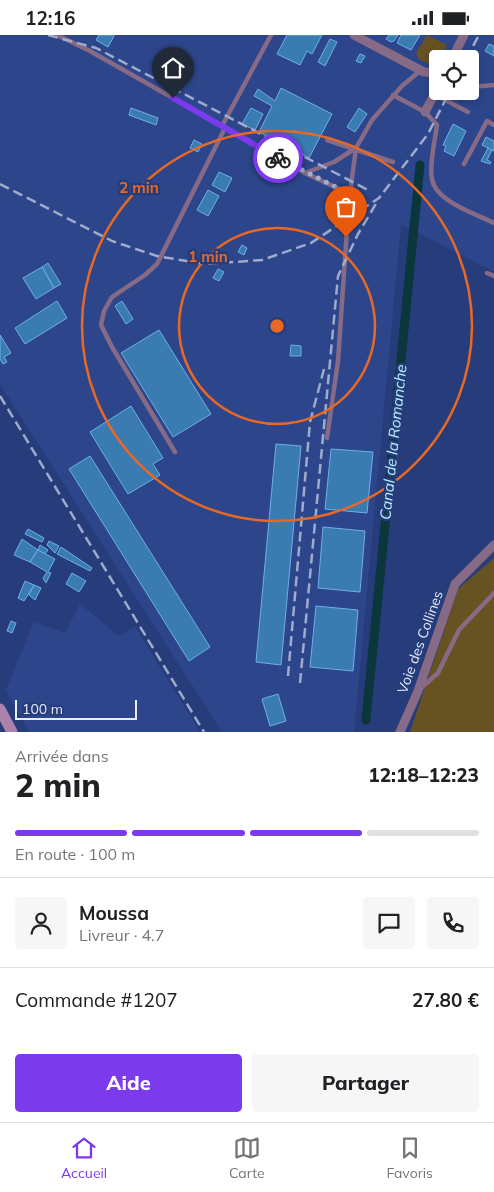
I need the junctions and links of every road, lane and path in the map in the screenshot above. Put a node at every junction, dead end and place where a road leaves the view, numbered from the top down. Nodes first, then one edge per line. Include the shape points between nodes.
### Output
1 (56, 35) edge
2 (271, 35) edge
3 (354, 35) edge
4 (464, 35) edge
5 (456, 50) edge
6 (421, 70) junction
7 (429, 71) edge
8 (494, 85) edge
9 (479, 86) edge
10 (393, 95) junction
11 (431, 100) edge
12 (451, 100) edge
13 (425, 112) junction
14 (468, 112) dead end
15 (494, 125) edge
16 (224, 127) junction
17 (327, 140) dead end
18 (356, 149) junction
19 (393, 162) dead end
20 (464, 163) dead end
21 (305, 173) junction
22 (350, 194) junction
23 (494, 223) edge
24 (487, 273) dead end
25 (494, 276) edge
26 (327, 438) dead end
27 (175, 452) dead end
28 (494, 545) edge
29 (494, 593) edge
30 (418, 691) junction
31 (1, 714) edge
32 (12, 732) edge
33 (400, 732) edge

1 - 16 lane
2 - 16 lane
3 - 6 street
4 - 5 street
6 - 7 street
6 - 10 lane
8 - 9 lane
10 - 13 lane
10 - 18 lane via 372,120
11 - 13 street
12 - 14 lane
13 - 23 lane via 437,125 432,179 436,190 444,198
15 - 20 lane via 487,121
16 - 21 lane
16 - 27 lane via 157,264 112,297 101,325
17 - 18 lane
18 - 19 lane
18 - 21 lane
18 - 22 lane
21 - 22 lane
22 - 26 lane via 338,361
24 - 25 lane
28 - 30 street, Voie des Collines via 455,584
29 - 30 lane via 459,630 438,673
30 - 33 street, Voie des Collines
31 - 32 street

